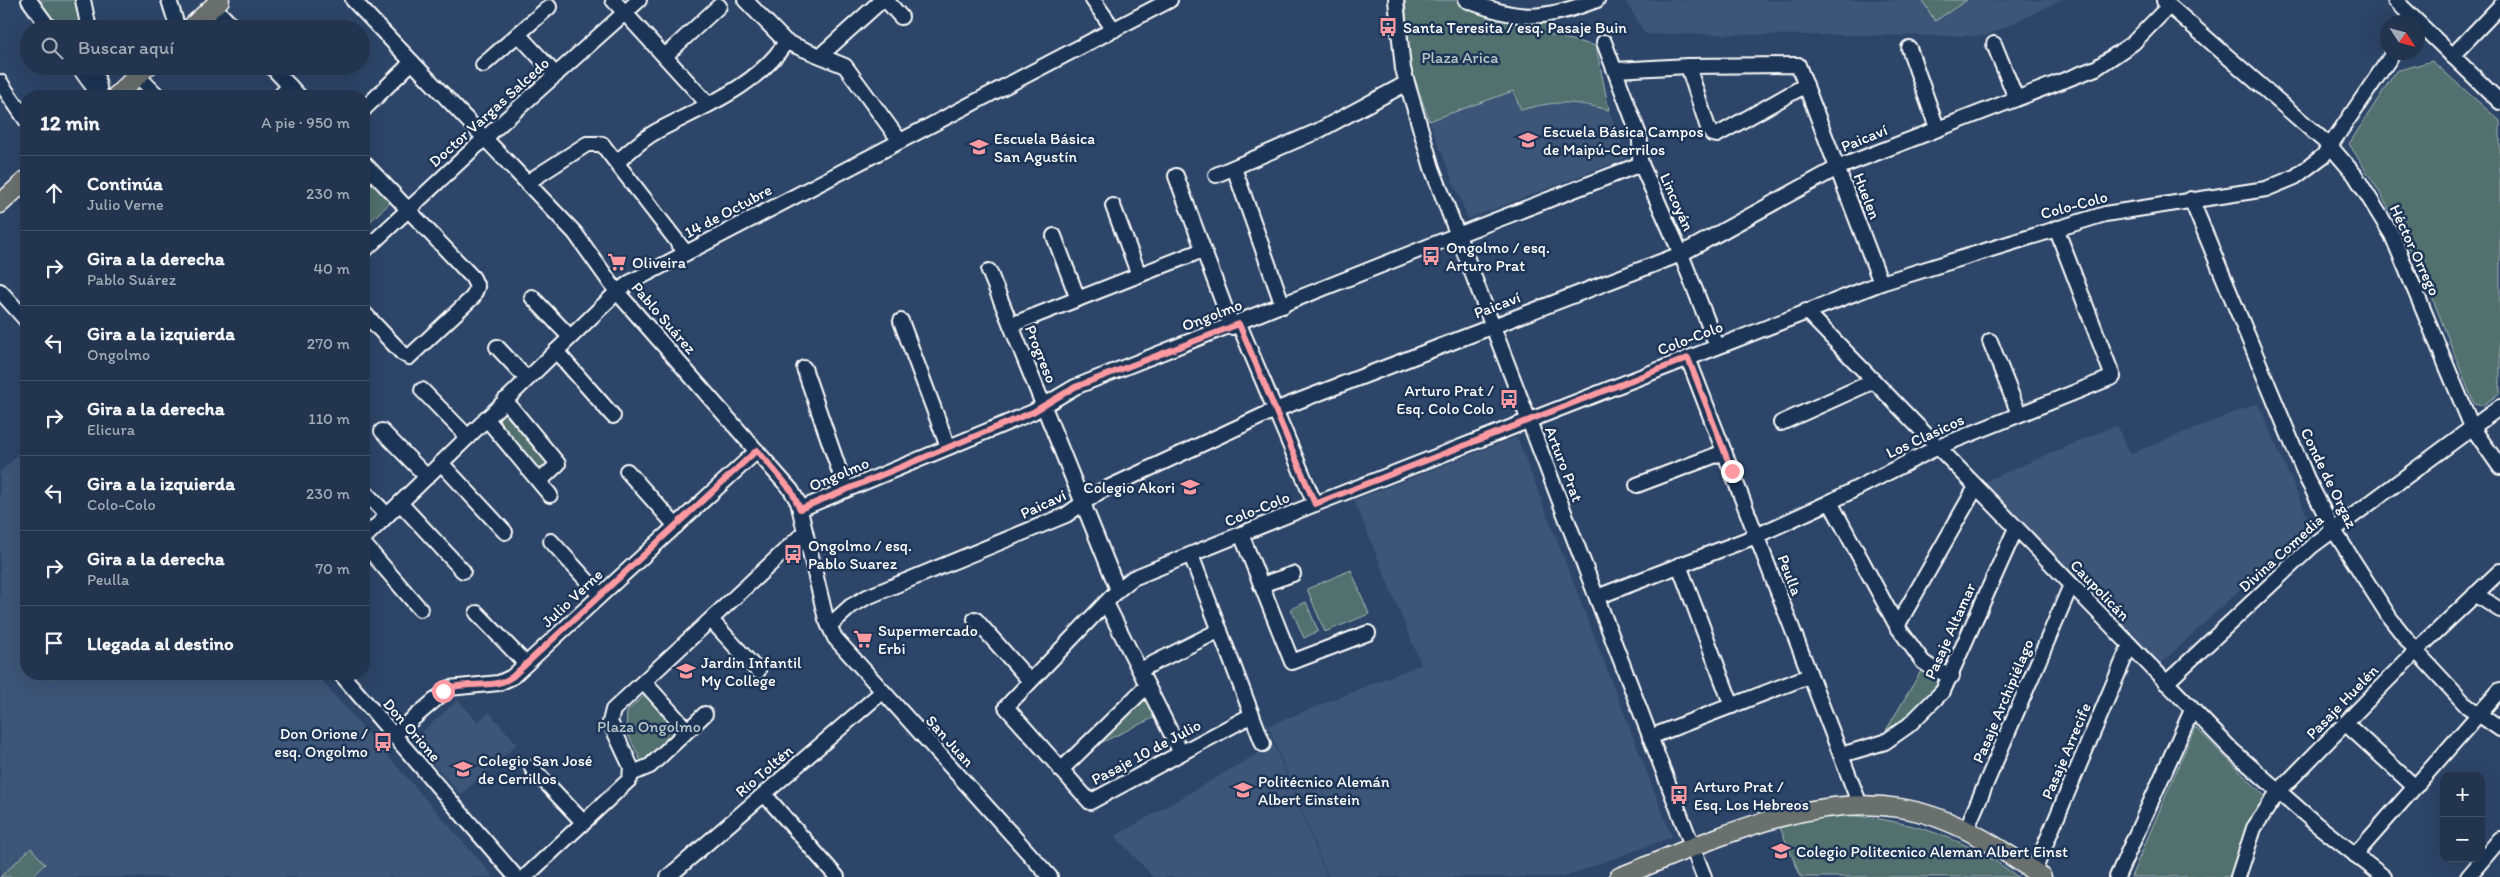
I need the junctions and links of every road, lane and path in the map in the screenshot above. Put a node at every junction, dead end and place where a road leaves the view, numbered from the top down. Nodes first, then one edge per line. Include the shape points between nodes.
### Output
1 (29, 0) edge
2 (84, 0) edge
3 (169, 0) edge
4 (353, 0) edge
5 (613, 0) edge
6 (639, 0) edge
7 (746, 0) edge
8 (882, 0) edge
9 (886, 0) edge
10 (1093, 0) edge
11 (1170, 0) edge
12 (1396, 0) edge
13 (1466, 0) edge
14 (1596, 0) edge
15 (2395, 0) edge
16 (216, 3) edge
17 (2166, 3) edge
18 (719, 6) dead end
19 (2500, 6) edge
20 (549, 7) dead end
21 (625, 13) junction
22 (2409, 15) edge
23 (901, 16) dead end
24 (43, 20) edge
25 (87, 20) edge
26 (175, 20) edge
27 (198, 20) edge
28 (228, 20) edge
29 (1114, 30) junction
30 (2425, 31) edge
31 (518, 34) junction
32 (786, 42) junction
33 (1604, 42) dead end
34 (1994, 44) dead end
35 (1909, 48) dead end
36 (821, 55) junction
37 (665, 56) junction
38 (2452, 56) junction
39 (2389, 60) edge
40 (412, 62) junction
41 (483, 65) dead end
42 (1688, 66) junction
43 (1616, 70) junction
44 (85, 75) edge
45 (96, 75) edge
46 (139, 75) edge
47 (145, 75) edge
48 (277, 75) edge
49 (556, 75) junction
50 (0, 82) edge
51 (1407, 83) junction
52 (1806, 86) junction
53 (96, 90) edge
54 (99, 90) edge
55 (122, 90) edge
56 (154, 90) edge
57 (288, 90) edge
58 (2016, 98) junction
59 (2500, 102) edge
60 (370, 103) edge
61 (708, 104) junction
62 (20, 111) edge
63 (1937, 128) junction
64 (485, 138) junction
65 (900, 140) junction
66 (2330, 147) junction
67 (617, 162) junction
68 (1642, 164) junction
69 (1234, 168) junction
70 (1837, 168) junction
71 (370, 170) edge
72 (1216, 175) dead end
73 (1176, 176) dead end
74 (528, 182) junction
75 (20, 186) edge
76 (2191, 199) junction
77 (0, 204) edge
78 (1113, 206) dead end
79 (408, 210) junction
80 (2056, 228) junction
81 (1457, 235) junction
82 (1054, 236) dead end
83 (370, 246) edge
84 (1203, 250) junction
85 (686, 253) junction
86 (1681, 254) junction
87 (989, 271) dead end
88 (1139, 275) junction
89 (1881, 283) junction
90 (0, 291) edge
91 (617, 292) junction
92 (532, 297) dead end
93 (1078, 299) junction
94 (1283, 306) junction
95 (1806, 311) junction
96 (20, 312) edge
97 (370, 320) edge
98 (901, 321) dead end
99 (1010, 325) junction
100 (1236, 325) junction
101 (1492, 325) junction
102 (570, 337) junction
103 (1990, 341) dead end
104 (1717, 346) junction
105 (497, 348) dead end
106 (556, 351) junction
107 (1688, 358) junction
108 (804, 368) dead end
109 (527, 379) junction
110 (1874, 381) junction
111 (422, 390) dead end
112 (504, 400) junction
113 (1043, 406) junction
114 (2500, 407) edge
115 (1275, 410) junction
116 (2019, 414) junction
117 (612, 416) dead end
118 (486, 418) junction
119 (1529, 420) junction
120 (1781, 423) dead end
121 (2472, 427) junction
122 (382, 431) dead end
123 (468, 437) junction
124 (948, 447) junction
125 (1938, 447) junction
126 (757, 450) junction
127 (1724, 452) junction
128 (441, 463) junction
129 (2500, 467) edge
130 (627, 471) dead end
131 (426, 477) junction
132 (540, 481) junction
133 (1638, 486) dead end
134 (1976, 487) junction
135 (846, 490) junction
136 (550, 495) dead end
137 (370, 497) edge
138 (1830, 502) junction
139 (400, 503) junction
140 (1083, 504) junction
141 (1315, 504) junction
142 (800, 509) junction
143 (387, 515) junction
144 (676, 526) junction
145 (2016, 528) junction
146 (2333, 529) junction
147 (370, 532) edge
148 (505, 532) dead end
149 (805, 532) junction
150 (1241, 534) junction
151 (1756, 536) junction
152 (551, 541) dead end
153 (370, 551) edge
154 (1191, 555) junction
155 (1679, 565) junction
156 (463, 571) dead end
157 (2500, 571) edge
158 (1293, 574) dead end
159 (1261, 585) junction
160 (2071, 585) junction
161 (1118, 590) junction
162 (2475, 594) junction
163 (600, 595) junction
164 (1597, 597) junction
165 (1106, 603) junction
166 (420, 609) dead end
167 (2500, 610) edge
168 (477, 613) dead end
169 (975, 619) dead end
170 (711, 620) junction
171 (829, 626) junction
172 (1897, 626) junction
173 (1220, 630) junction
174 (1368, 633) dead end
175 (2130, 645) junction
176 (2416, 651) junction
177 (526, 664) junction
178 (1140, 670) junction
179 (758, 671) dead end
180 (1810, 676) junction
181 (1952, 676) junction
182 (346, 680) edge
183 (1030, 681) junction
184 (644, 682) junction
185 (2166, 683) junction
186 (1148, 686) junction
187 (2500, 690) edge
188 (882, 692) junction
189 (1732, 706) junction
190 (1006, 707) joint
191 (2192, 710) junction
192 (705, 714) dead end
193 (2478, 714) junction
194 (1252, 715) junction
195 (2345, 724) junction
196 (2500, 729) edge
197 (688, 730) junction
198 (394, 735) junction
199 (1650, 737) junction
200 (1263, 744) dead end
201 (1181, 753) junction
202 (1841, 755) junction
203 (532, 768) dead end
204 (1061, 770) junction
205 (631, 774) junction
206 (2415, 787) junction
207 (2278, 792) junction
208 (764, 794) junction
209 (1860, 805) junction
210 (584, 823) junction
211 (1966, 830) junction
212 (2500, 839) edge
213 (1693, 848) junction
214 (2355, 855) junction
215 (2038, 874) edge
216 (516, 877) edge
217 (525, 877) edge
218 (668, 877) edge
219 (837, 877) edge
220 (1050, 877) edge
221 (1619, 877) edge
222 (1704, 877) edge
223 (2117, 877) edge
224 (2238, 877) edge
225 (2384, 877) edge
226 (2468, 877) edge

1 - 24 street
2 - 25 street
3 - 26 street
4 - 40 street, Pablo Suárez
5 - 21 street
6 - 21 street, Doctor Vargas Salcedo
7 - 32 street
8 - 36 street
9 - 23 street
10 - 29 street
11 - 29 street, 14 de Octubre
12 - 51 street, Arturo Prat
13 - 14 street via 1509,16 1536,17 1560,13
15 - 22 street
16 - 27 main road
16 - 28 street
17 - 58 street, Paicaví via 2133,43 2109,60
17 - 66 street, Héctor Orrego
18 - 37 street
19 - 38 street
20 - 31 street
21 - 37 street
21 - 49 street, Doctor Vargas Salcedo
29 - 65 street, 14 de Octubre
30 - 38 street
31 - 41 street
31 - 49 street
32 - 36 street
32 - 61 street via 751,79
33 - 43 street, Lincoyán
34 - 58 street
35 - 63 street
36 - 65 street via 842,63 850,70
37 - 61 street
38 - 59 street
39 - 66 street, Colo-Colo
40 - 60 street
40 - 64 street, Pablo Suárez
42 - 43 street
42 - 52 street, Huelen via 1798,65
42 - 52 street via 1708,128 1717,135
43 - 68 street, Lincoyán via 1641,141 1639,153
44 - 53 street
45 - 54 street
46 - 55 main road
47 - 56 street
48 - 57 street
49 - 64 street, Doctor Vargas Salcedo
50 - 62 street
51 - 69 street via 1318,131
51 - 81 street, Arturo Prat via 1432,168
52 - 70 street, Huelen
58 - 63 street, Paicaví
61 - 67 street via 648,137
63 - 70 street, Paicaví
64 - 74 street, Pablo Suárez
64 - 79 street, Doctor Vargas Salcedo
65 - 85 street, 14 de Octubre
66 - 76 street, Colo-Colo via 2312,166 2276,186
66 - 121 street, Héctor Orrego via 2355,175 2392,235
67 - 74 street via 606,147 592,142
67 - 85 street
68 - 81 street, Ongolmo
68 - 86 street, Lincoyán
69 - 72 street
69 - 94 street
70 - 86 street, Paicaví
70 - 89 street, Huelen
71 - 79 street
73 - 84 street
74 - 91 street, Pablo Suárez via 575,234
75 - 77 main road
76 - 80 street, Colo-Colo via 2105,214
76 - 146 street, Conde de Orgaz via 2307,479
78 - 88 street
79 - 83 street, Doctor Vargas Salcedo
79 - 97 street via 473,278 477,287 473,297 409,357
80 - 89 street, Colo-Colo
80 - 116 street, Los Clasicos via 2113,377
81 - 94 street, Ongolmo
81 - 101 street, Arturo Prat
82 - 93 street
84 - 88 street
84 - 100 street
85 - 91 street, 14 de Octubre
86 - 101 street, Paicaví
86 - 104 street, Lincoyán
87 - 99 street, Progreso
88 - 93 street
89 - 95 street, Colo-Colo
90 - 96 street
91 - 102 street, 14 de Octubre
91 - 126 street, Pablo Suárez
92 - 102 street
93 - 99 street
94 - 100 street, Ongolmo
95 - 104 street, Colo-Colo
95 - 110 street, Caupolicán
98 - 124 street
99 - 113 street, Progreso
100 - 113 street, Ongolmo via 1075,387
100 - 115 street
101 - 115 street, Paicaví
101 - 119 street, Arturo Prat
102 - 106 street, 14 de Octubre
103 - 116 street
104 - 107 street, Colo-Colo
105 - 109 street
106 - 109 street, 14 de Octubre
106 - 117 street
107 - 119 street, Colo-Colo
107 - 127 street, Peulla
108 - 135 street
109 - 112 street, 14 de Octubre
110 - 120 street
110 - 125 street, Caupolicán
111 - 123 street
112 - 118 street, 14 de Octubre
112 - 132 street via 558,464
113 - 124 street, Ongolmo
113 - 140 street, Progreso
114 - 121 street, Divina Comedia
115 - 140 street, Paicaví via 1099,492
115 - 141 street
116 - 125 street, Los Clasicos
118 - 123 street, 14 de Octubre
118 - 132 street
119 - 141 street, Colo-Colo
119 - 164 street, Arturo Prat
121 - 129 street, Héctor Orrego
121 - 146 street, Divina Comedia
122 - 131 street
123 - 128 street, 14 de Octubre
124 - 135 street, Ongolmo
125 - 134 street, Caupolicán
125 - 138 street, Los Clasicos
126 - 142 street, Pablo Suárez via 791,490
126 - 144 street, Julio Verne
127 - 133 street
127 - 151 street, Peulla
128 - 131 street, 14 de Octubre
128 - 148 street
130 - 144 street
131 - 139 street, 14 de Octubre
132 - 136 street
134 - 145 street, Caupolicán
134 - 172 street
135 - 142 street, Ongolmo
137 - 143 street
138 - 151 street, Los Clasicos
138 - 172 street
139 - 143 street, 14 de Octubre
139 - 156 street
140 - 161 street, Progreso
140 - 171 street, Paicaví via 1066,516 867,597
141 - 150 street, Colo-Colo
142 - 149 street, Pablo Suárez
143 - 147 street, 14 de Octubre
144 - 163 street, Julio Verne
145 - 160 street, Caupolicán
145 - 181 street, Pasaje Altamar
146 - 176 street, Conde de Orgaz via 2390,618
146 - 185 street, Divina Comedia
149 - 170 street
149 - 171 street, Pablo Suárez
150 - 154 street, Colo-Colo
150 - 159 street
151 - 155 street, Los Clasicos
151 - 180 street, Peulla
152 - 163 street
153 - 166 street
154 - 161 street, Colo-Colo via 1133,578
154 - 173 street
155 - 164 street, Los Clasicos
155 - 189 street
157 - 162 street, Pasaje Huelén
158 - 159 street
159 - 174 street via 1292,662
160 - 175 street, Caupolicán
160 - 211 street, Pasaje Archipiélago
161 - 165 street, Colo-Colo
162 - 167 street
162 - 176 street, Pasaje Huelén
163 - 177 street, Julio Verne
164 - 199 street, Arturo Prat
165 - 178 street
165 - 183 street, Colo-Colo
168 - 177 street
169 - 183 street
170 - 179 street
170 - 184 street
171 - 188 street, San Juan via 840,644
172 - 181 street via 1922,662
173 - 178 street
173 - 194 street
175 - 185 street, Caupolicán
175 - 215 street, Pasaje Arrecife
176 - 193 street, Conde de Orgaz
176 - 195 street, Pasaje Huelén
177 - 198 street, Julio Verne via 504,682 449,688
178 - 186 street
180 - 189 street
180 - 202 street, Peulla
181 - 202 street, Pasaje Altamar via 1943,691 1909,725 1885,742
182 - 198 street, Don Orione
183 - 190 street, Colo-Colo
184 - 197 street
184 - 205 street via 613,710 610,718 612,729 630,763
185 - 191 street, Caupolicán
186 - 201 street
186 - 204 street
187 - 193 street
188 - 208 street, Río Toltén
188 - 220 street, San Juan
189 - 199 street
190 - 204 street, Pasaje 10 de Julio
191 - 207 street, Caupolicán
191 - 223 street
192 - 197 street
193 - 196 street, Conde de Orgaz
193 - 206 street
194 - 200 street
194 - 201 street, Pasaje 10 de Julio
195 - 206 street
195 - 207 street, Pasaje Huelén
197 - 205 street via 646,769
198 - 216 street, Don Orione
199 - 213 street, Arturo Prat
201 - 204 street, Pasaje 10 de Julio via 1090,802
202 - 209 street, Peulla
203 - 210 street
205 - 210 street via 625,785
206 - 214 street
207 - 214 street, Caupolicán
207 - 224 street, Pasaje Huelén via 2254,828
208 - 218 street, Río Toltén
208 - 219 street
209 - 211 main road via 1917,812
209 - 213 main road via 1799,812
210 - 217 street
211 - 215 main road
212 - 226 street
213 - 221 main road
213 - 222 street, Arturo Prat
214 - 225 street, Caupolicán

